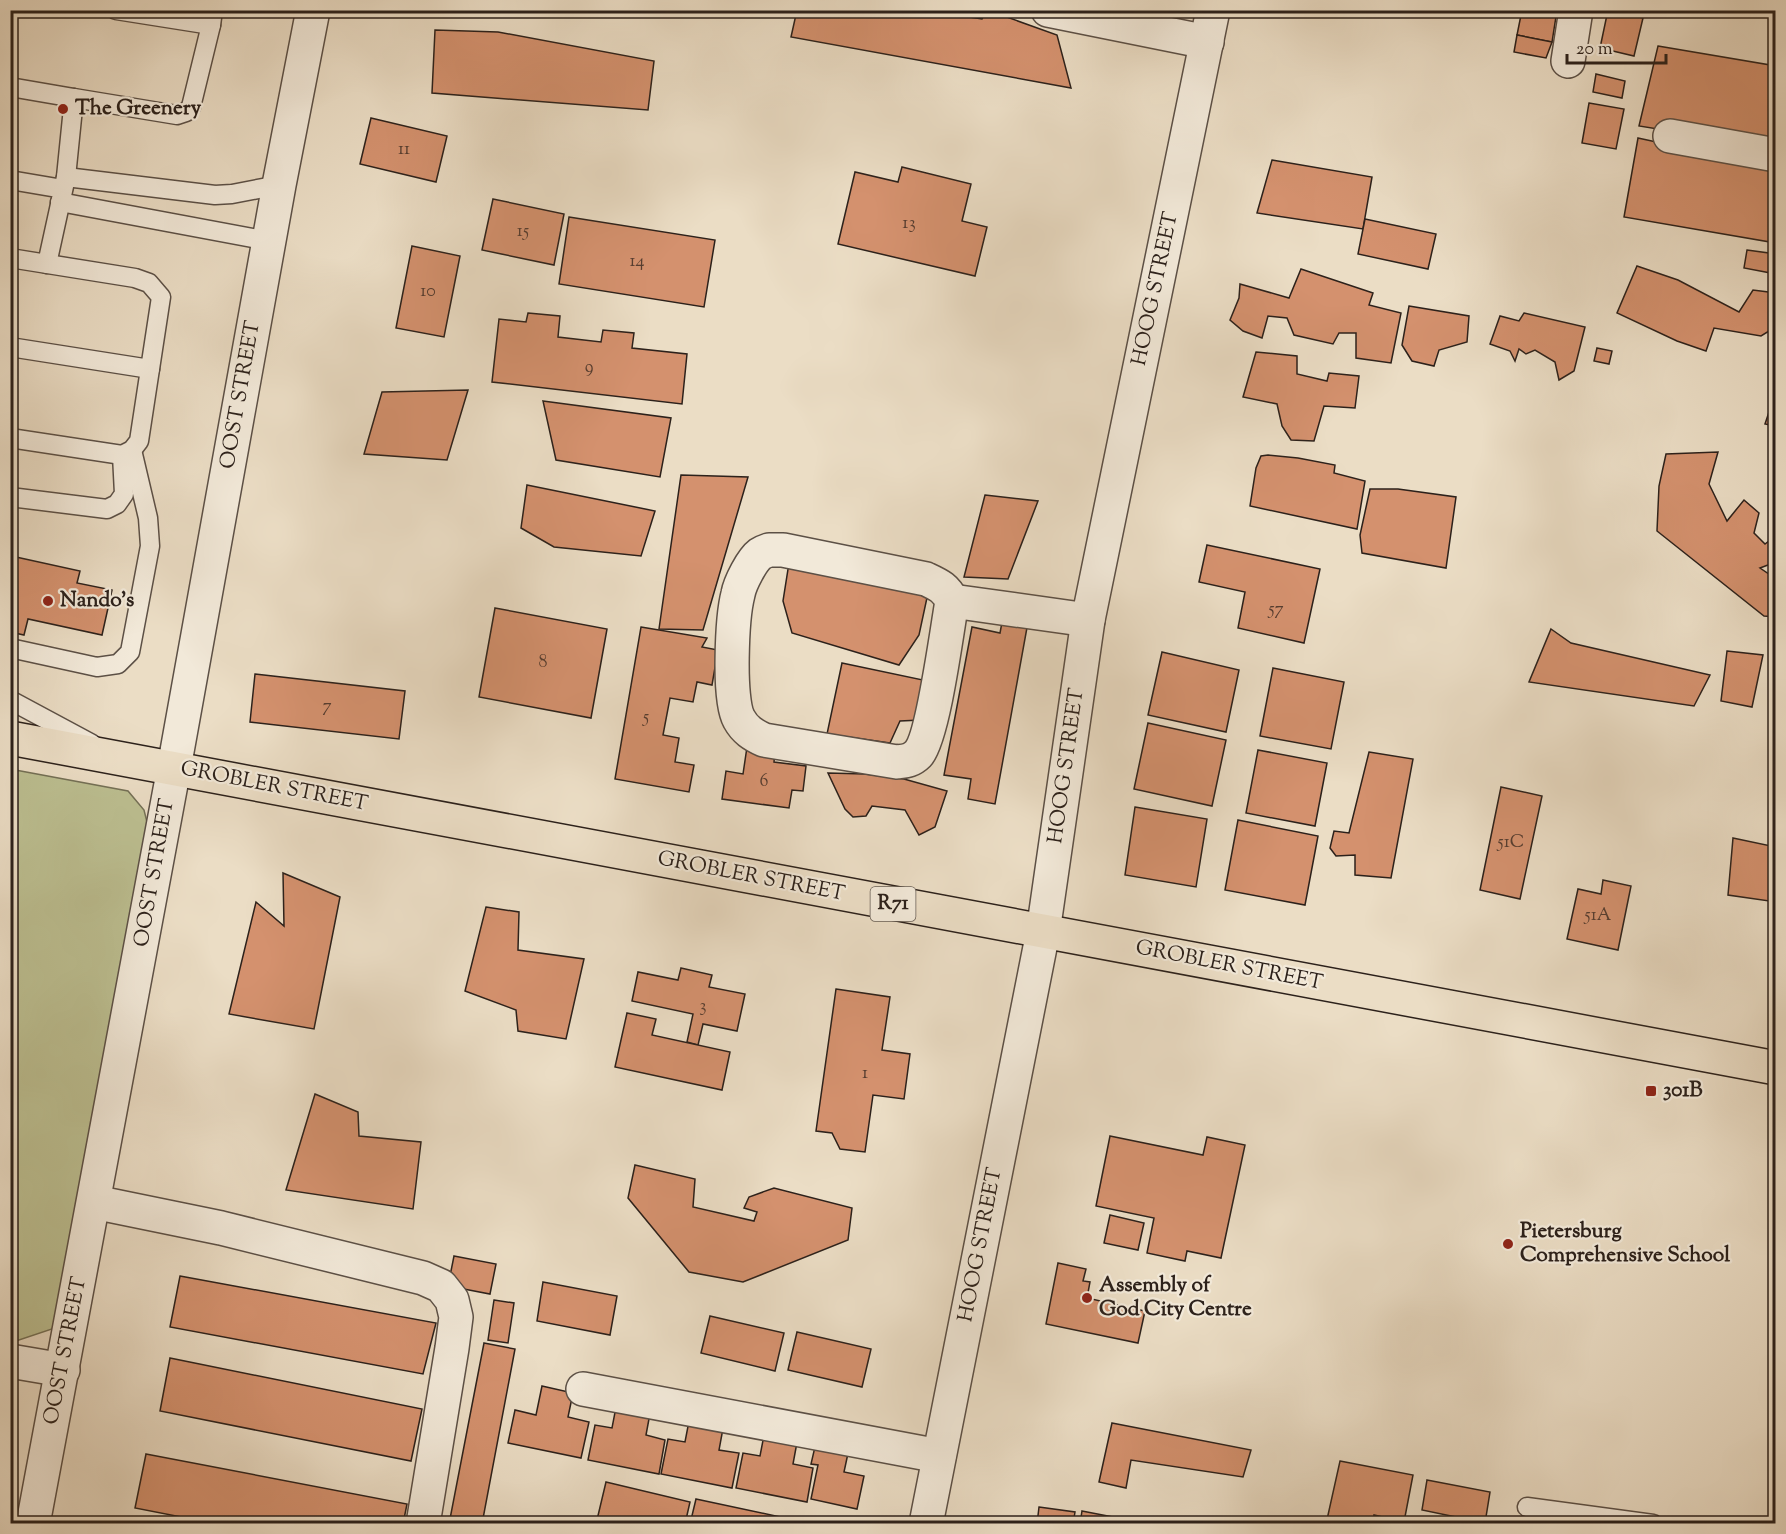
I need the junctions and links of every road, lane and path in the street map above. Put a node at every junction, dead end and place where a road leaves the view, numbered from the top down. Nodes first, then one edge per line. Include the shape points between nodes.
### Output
1 (116, 10) edge
2 (313, 10) edge
3 (1048, 10) edge
4 (1213, 10) edge
5 (1576, 10) edge
6 (212, 18) edge
7 (1125, 18) edge
8 (1207, 42) junction
9 (1568, 61) dead end
10 (10, 87) edge
11 (74, 98) junction
12 (1670, 136) dead end
13 (1776, 154) edge
14 (10, 180) edge
15 (279, 185) junction
16 (63, 189) junction
17 (269, 241) junction
18 (10, 258) edge
19 (47, 264) junction
20 (10, 347) edge
21 (150, 369) junction
22 (10, 438) edge
23 (127, 452) junction
24 (10, 497) edge
25 (952, 602) junction
26 (1088, 620) junction
27 (10, 648) edge
28 (10, 700) edge
29 (10, 738) edge
30 (117, 758) junction
31 (174, 768) junction
32 (1042, 932) junction
33 (1776, 1068) edge
34 (94, 1202) junction
35 (10, 1361) edge
36 (63, 1370) junction
37 (584, 1389) dead end
38 (939, 1456) junction
39 (1527, 1508) dead end
40 (33, 1524) edge
41 (423, 1524) edge
42 (926, 1524) edge
43 (1653, 1524) edge

1 - 6 lane
2 - 15 street, OOST STREET
3 - 7 street
4 - 8 street, HOOG STREET
5 - 9 street
6 - 11 lane via 191,107 186,112 177,115
7 - 8 street
8 - 26 street, HOOG STREET
10 - 11 lane
11 - 16 lane
12 - 13 street
14 - 16 lane
15 - 16 lane via 215,195
15 - 17 street, OOST STREET
16 - 17 lane
16 - 19 lane
17 - 31 street, OOST STREET
18 - 19 lane
19 - 21 lane via 148,283 161,297
20 - 21 lane
21 - 23 lane via 139,441
22 - 23 lane
23 - 24 lane via 124,494 112,508
23 - 27 lane via 148,518 150,546 130,652 118,664 97,667
25 - 25 street via 932,718 922,748 909,761 764,740 750,733 739,720 732,689 734,619 738,593 760,554 783,550 926,579 948,592
25 - 26 street
26 - 32 street, HOOG STREET
28 - 30 lane
29 - 30 main road, GROBLER STREET / R71
30 - 31 main road, GROBLER STREET / R71
31 - 32 main road, GROBLER STREET / R71
31 - 34 street, OOST STREET
32 - 33 main road, GROBLER STREET / R71
32 - 38 street, HOOG STREET
34 - 36 street, OOST STREET
34 - 41 street via 221,1228 423,1278 441,1286 452,1300 456,1317
35 - 36 street
36 - 40 street, OOST STREET
37 - 38 street
38 - 42 street, HOOG STREET
39 - 43 lane

